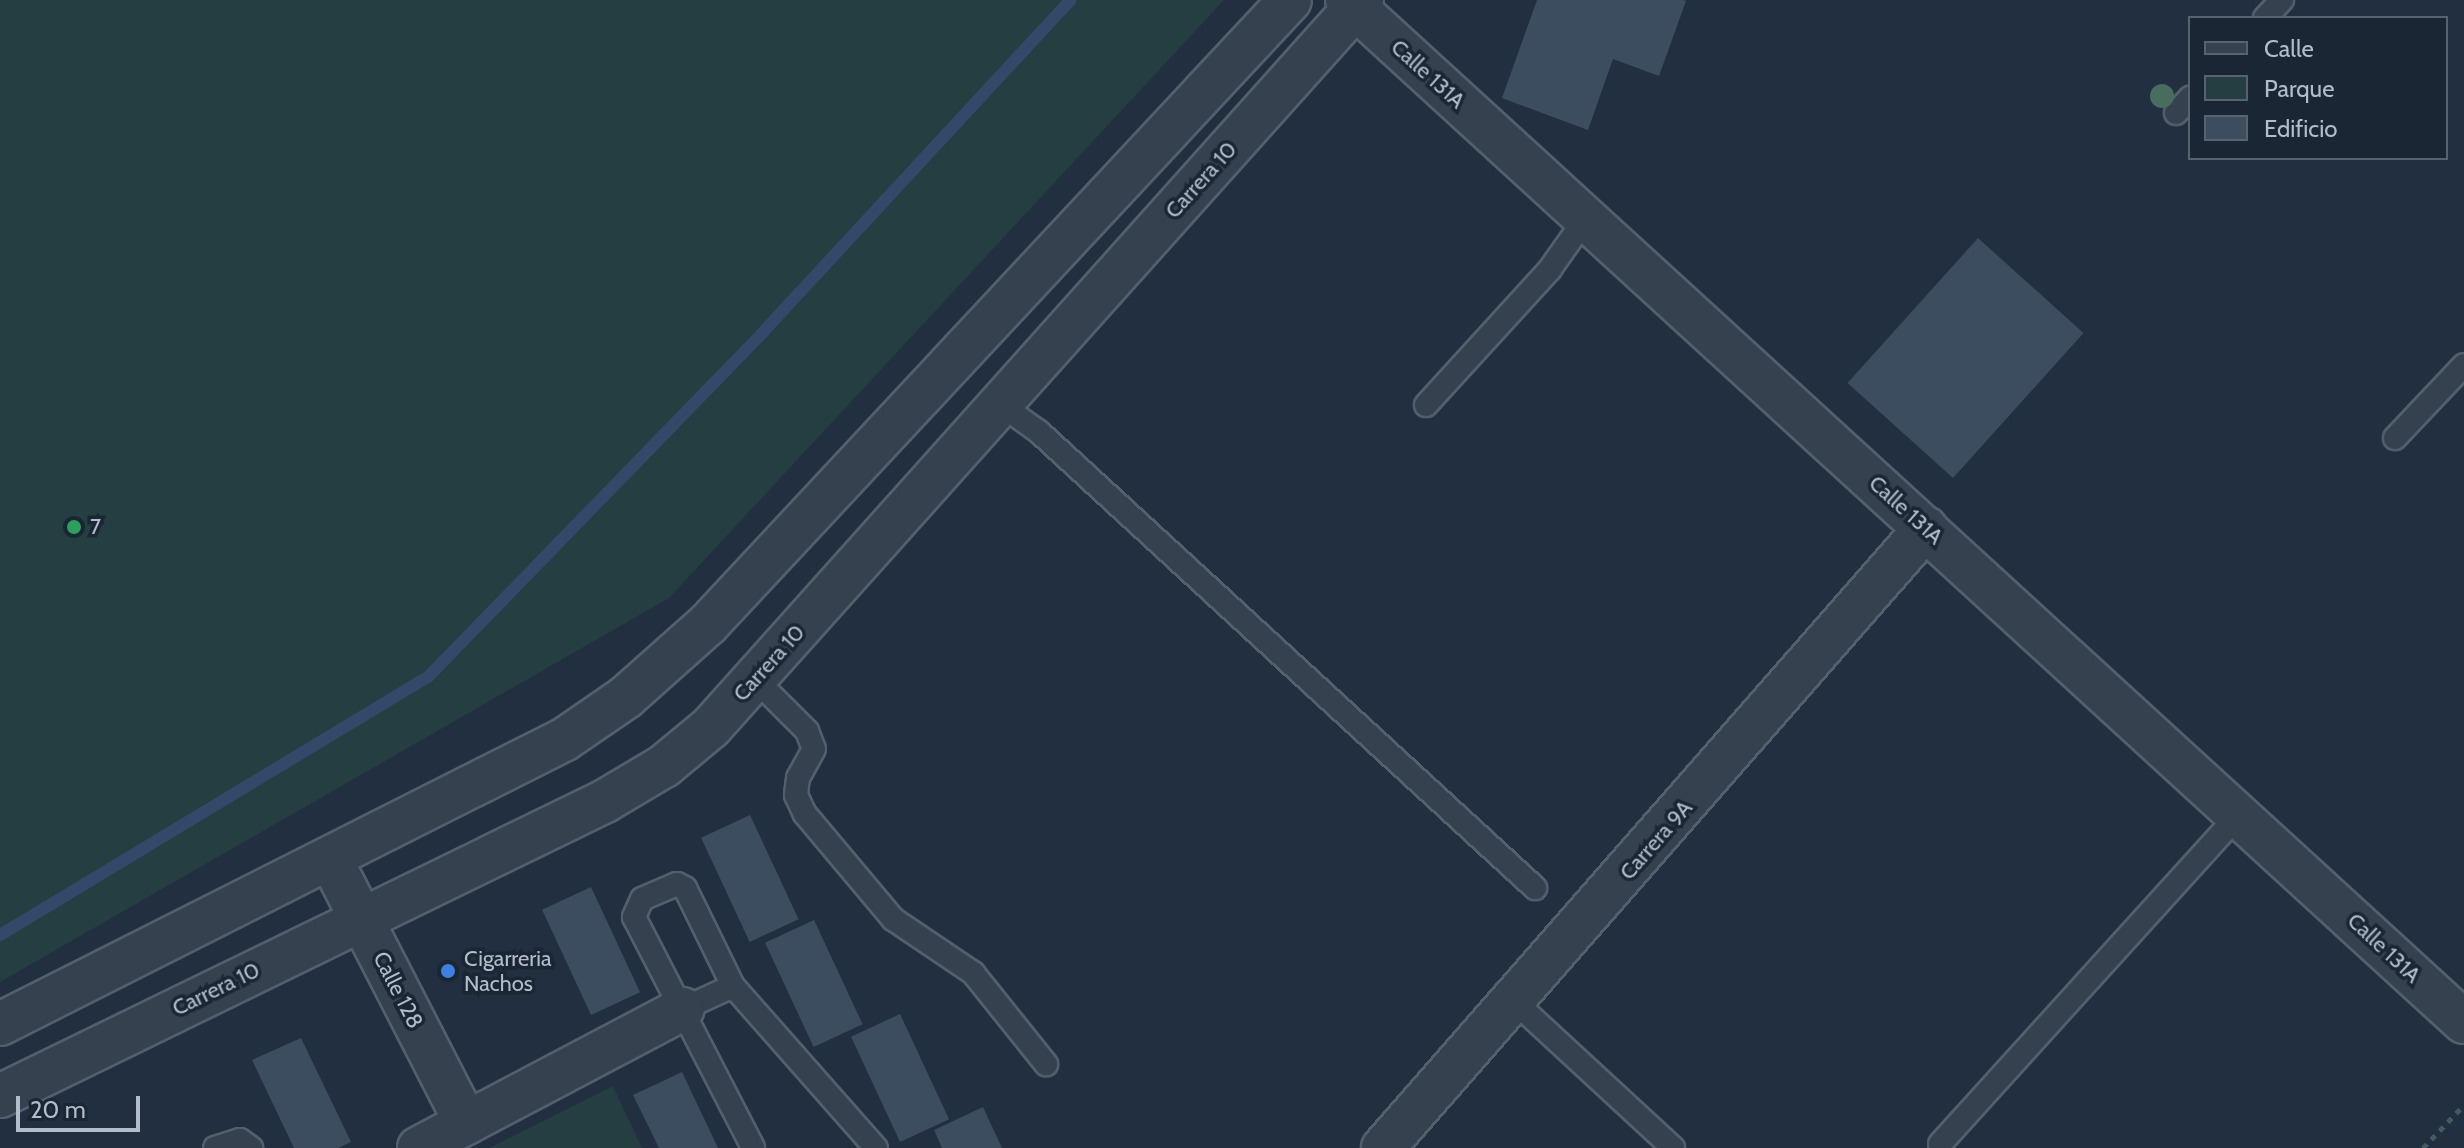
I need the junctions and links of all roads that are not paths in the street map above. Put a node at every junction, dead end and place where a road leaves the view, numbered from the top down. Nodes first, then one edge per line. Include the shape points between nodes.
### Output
1 (1290, 0) edge
2 (2282, 0) edge
3 (1355, 2) edge
4 (2267, 16) edge
5 (1586, 218) junction
6 (2464, 365) edge
7 (1000, 404) junction
8 (1426, 405) dead end
9 (2395, 438) dead end
10 (1926, 528) junction
11 (755, 679) junction
12 (2238, 815) junction
13 (330, 858) junction
14 (1535, 888) dead end
15 (361, 918) junction
16 (733, 986) junction
17 (1515, 1002) junction
18 (683, 1009) junction
19 (2464, 1022) edge
20 (0, 1024) edge
21 (1046, 1064) dead end
22 (0, 1096) edge
23 (466, 1123) junction
24 (1940, 1144) dead end
25 (215, 1148) edge
26 (251, 1148) edge
27 (419, 1148) edge
28 (753, 1148) edge
29 (876, 1148) edge
30 (1383, 1148) edge
31 (1673, 1148) edge

1 - 13 street via 708,624 626,697 565,739
2 - 4 lane
3 - 5 street, Calle 131A
3 - 7 street, Carrera 10
5 - 8 lane via 1550,269
5 - 10 street, Calle 131A
6 - 9 lane
7 - 11 street, Carrera 10
7 - 14 lane via 1039,432
10 - 12 street, Calle 131A
10 - 17 street, Carrera 9A
11 - 15 street, Carrera 10 via 711,727 664,766 605,801
11 - 21 lane via 807,731 814,749 798,778 796,795 805,814 893,919 973,973
12 - 19 street, Calle 131A
12 - 24 lane
13 - 15 street, Calle 128
13 - 20 street
15 - 22 street, Carrera 10
15 - 23 street, Calle 128
16 - 18 lane
16 - 18 lane via 685,888 677,884 642,899 634,917
16 - 29 lane
17 - 30 street, Carrera 9A
17 - 31 lane
18 - 23 street
18 - 28 lane
23 - 27 street
25 - 26 lane via 240,1140

